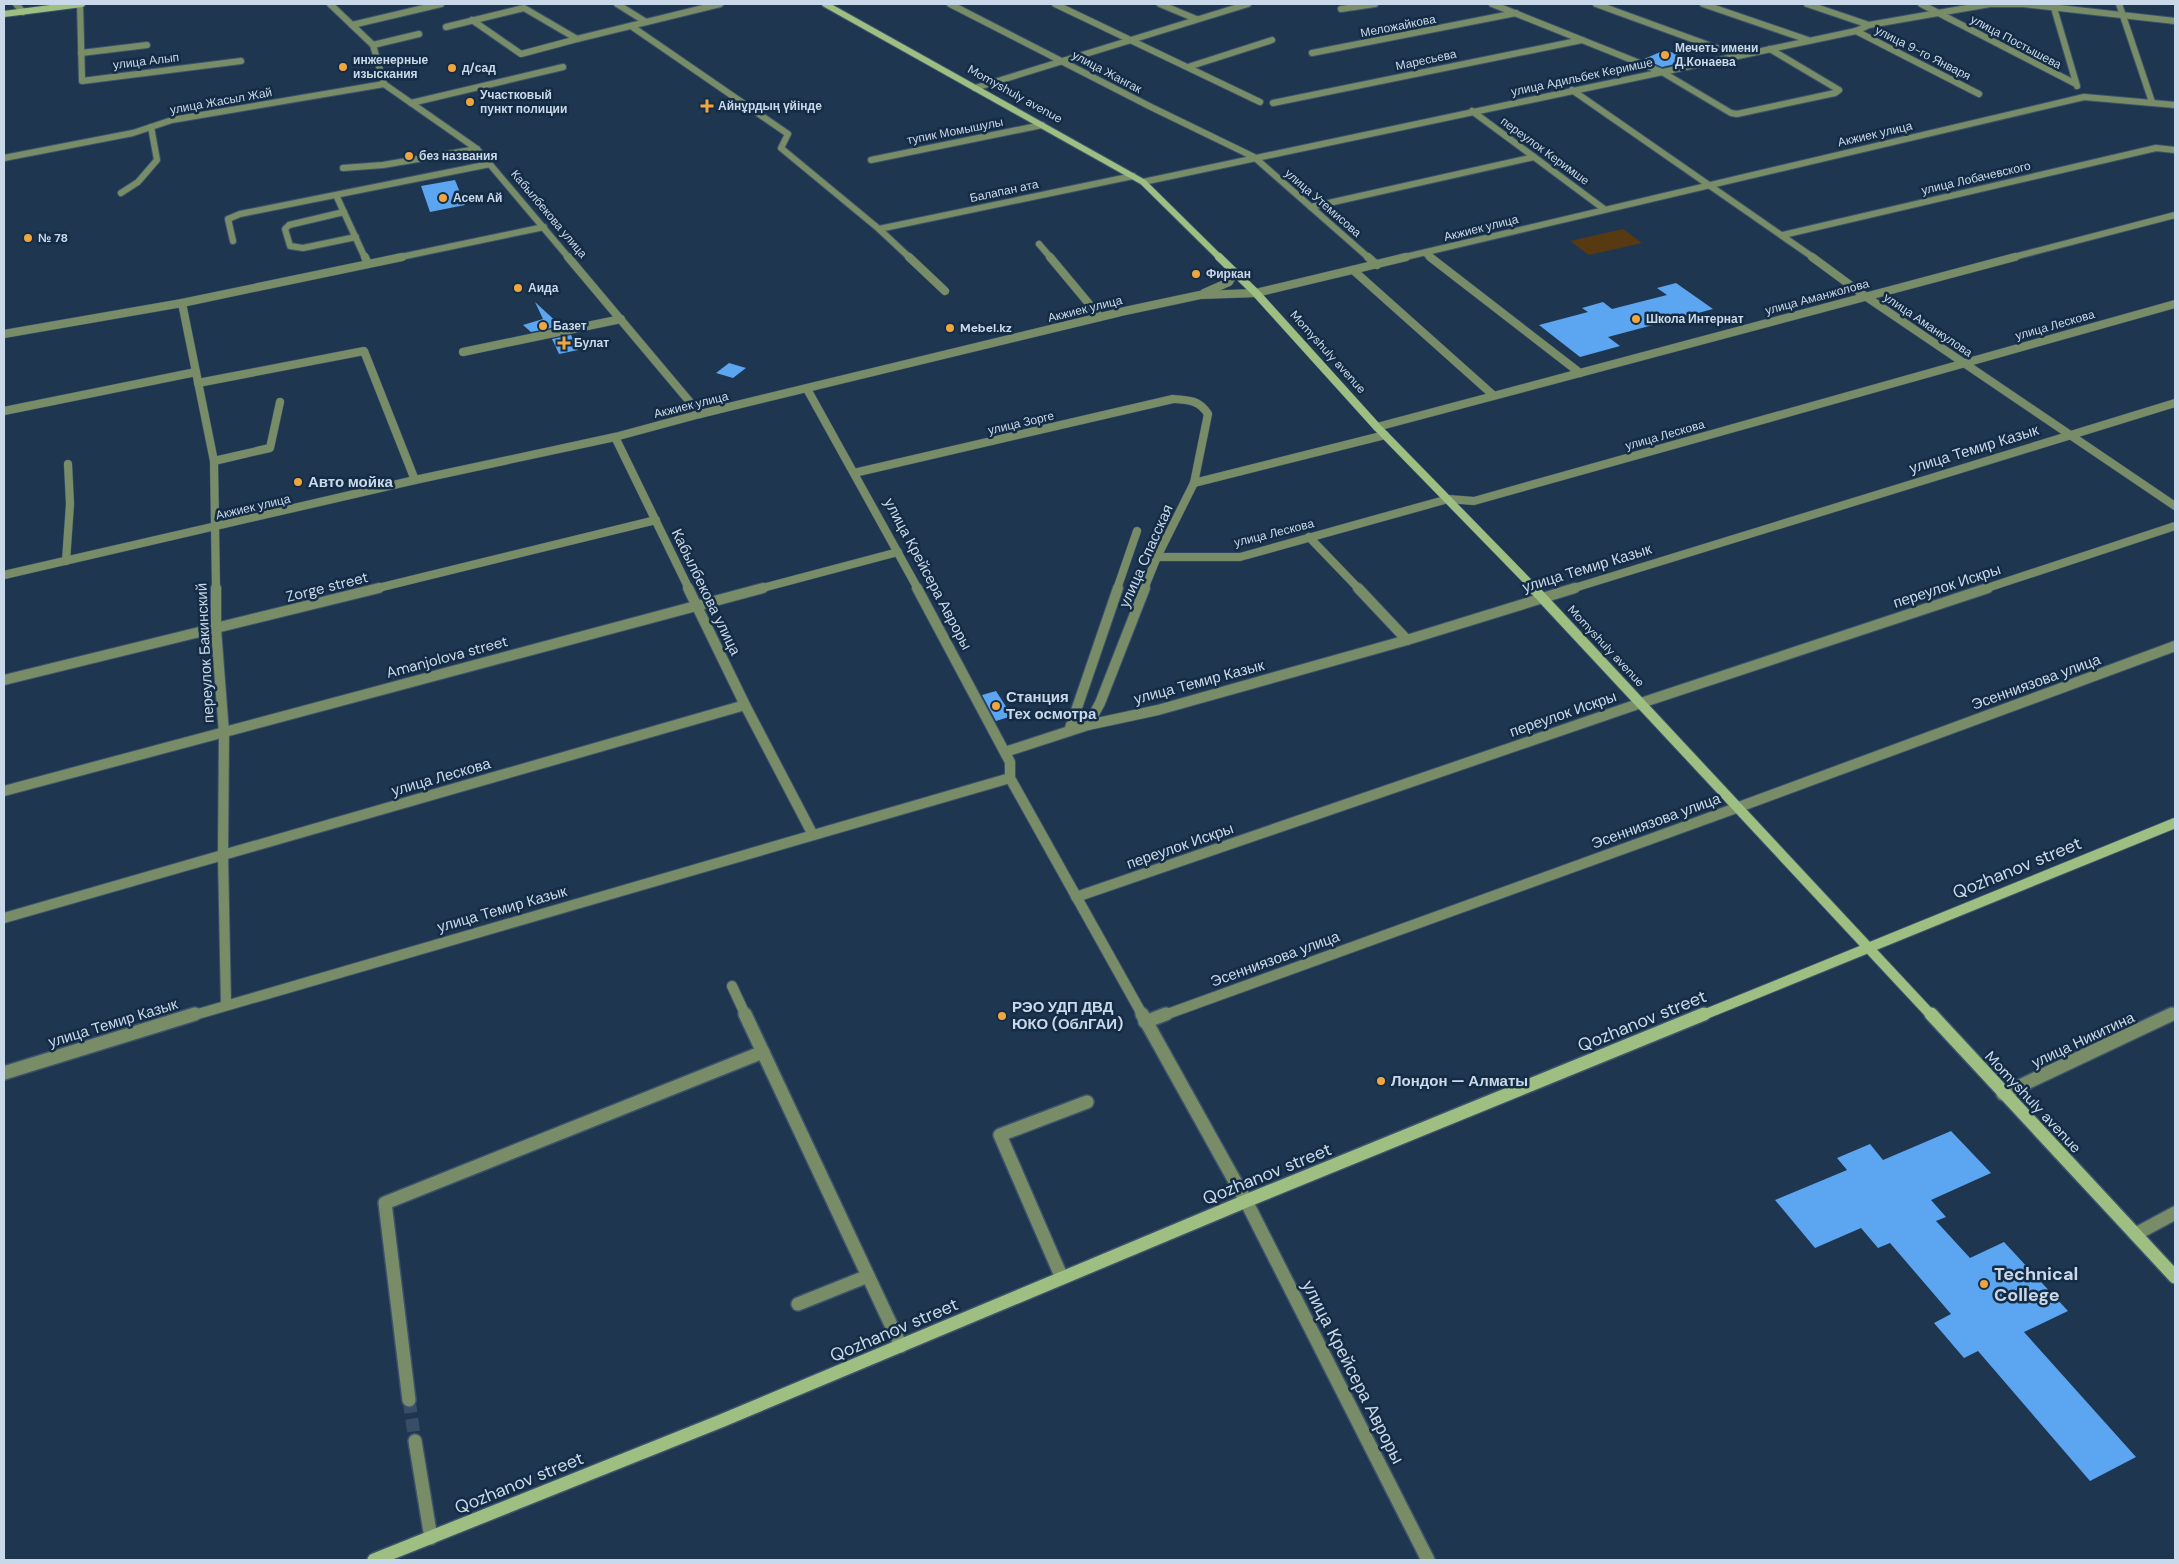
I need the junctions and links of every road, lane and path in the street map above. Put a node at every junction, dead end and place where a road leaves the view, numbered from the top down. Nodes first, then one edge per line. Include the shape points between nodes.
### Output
1 (16, 4) edge
2 (81, 4) edge
3 (330, 4) edge
4 (440, 4) edge
5 (617, 4) edge
6 (720, 4) edge
7 (825, 4) edge
8 (950, 4) edge
9 (1054, 4) edge
10 (1160, 4) edge
11 (1248, 4) edge
12 (1375, 4) edge
13 (1492, 4) edge
14 (1596, 4) edge
15 (1703, 4) edge
16 (1808, 4) edge
17 (1921, 4) edge
18 (2119, 4) edge
19 (2054, 8) junction
20 (1341, 9) dead end
21 (23, 12) junction
22 (1517, 13) junction
23 (1940, 13) junction
24 (4, 14) edge
25 (2121, 15) junction
26 (472, 20) junction
27 (1196, 20) junction
28 (2175, 21) edge
29 (646, 22) junction
30 (352, 25) junction
31 (1869, 25) junction
32 (631, 26) junction
33 (446, 27) dead end
34 (1856, 31) junction
35 (419, 34) dead end
36 (577, 39) junction
37 (1129, 40) junction
38 (1272, 40) dead end
39 (1582, 40) junction
40 (1808, 40) junction
41 (147, 45) dead end
42 (373, 45) junction
43 (1770, 49) junction
44 (81, 53) junction
45 (1312, 53) dead end
46 (1736, 55) junction
47 (241, 61) dead end
48 (1062, 61) junction
49 (563, 67) dead end
50 (1188, 67) junction
51 (1662, 72) junction
52 (384, 84) junction
53 (2076, 84) junction
54 (975, 88) junction
55 (1572, 90) junction
56 (1979, 94) dead end
57 (2084, 97) junction
58 (1260, 102) dead end
59 (2152, 102) junction
60 (411, 103) junction
61 (1273, 103) dead end
62 (2175, 105) edge
63 (1472, 111) junction
64 (1042, 125) junction
65 (151, 127) junction
66 (477, 149) junction
67 (2175, 150) edge
68 (1254, 157) junction
69 (1534, 157) junction
70 (4, 158) edge
71 (872, 160) dead end
72 (490, 164) junction
73 (343, 168) dead end
74 (1133, 176) junction
75 (1143, 182) junction
76 (1709, 185) junction
77 (122, 193) dead end
78 (336, 195) junction
79 (1311, 207) junction
80 (1604, 209) junction
81 (344, 212) junction
82 (2175, 215) edge
83 (544, 228) junction
84 (879, 229) junction
85 (1783, 235) junction
86 (356, 237) junction
87 (233, 241) dead end
88 (1039, 244) dead end
89 (1425, 253) junction
90 (368, 264) junction
91 (1377, 265) junction
92 (1353, 270) junction
93 (1235, 272) junction
94 (945, 291) dead end
95 (1256, 293) junction
96 (1200, 295) junction
97 (1865, 296) junction
98 (182, 303) junction
99 (2175, 304) edge
100 (1100, 317) junction
101 (621, 319) junction
102 (4, 334) edge
103 (463, 352) dead end
104 (1964, 364) junction
105 (196, 372) junction
106 (1580, 373) junction
107 (198, 383) junction
108 (807, 389) junction
109 (1493, 395) junction
110 (1194, 400) joint
111 (280, 402) dead end
112 (2175, 403) edge
113 (4, 411) edge
114 (700, 414) junction
115 (1378, 427) junction
116 (1385, 435) junction
117 (2072, 435) junction
118 (615, 437) junction
119 (214, 461) junction
120 (68, 464) dead end
121 (854, 473) junction
122 (415, 480) junction
123 (1194, 483) junction
124 (1448, 500) junction
125 (2175, 506) edge
126 (656, 520) junction
127 (2175, 526) edge
128 (214, 527) junction
129 (1137, 531) dead end
130 (1309, 537) junction
131 (898, 552) junction
132 (1157, 557) junction
133 (66, 561) junction
134 (4, 575) edge
135 (1542, 597) junction
136 (698, 606) junction
137 (216, 629) junction
138 (1407, 640) junction
139 (2175, 646) edge
140 (4, 680) edge
141 (1641, 703) junction
142 (745, 704) junction
143 (1088, 725) junction
144 (1069, 731) junction
145 (224, 733) junction
146 (1005, 752) junction
147 (1010, 778) junction
148 (4, 791) edge
149 (1739, 807) junction
150 (2175, 822) edge
151 (813, 835) junction
152 (223, 856) junction
153 (1076, 897) junction
154 (4, 918) edge
155 (1870, 947) junction
156 (732, 986) dead end
157 (226, 1005) junction
158 (2175, 1013) edge
159 (1145, 1022) junction
160 (763, 1052) junction
161 (4, 1073) edge
162 (2003, 1094) junction
163 (1087, 1102) dead end
164 (1246, 1202) junction
165 (2175, 1213) edge
166 (2136, 1234) junction
167 (868, 1276) junction
168 (2175, 1277) edge
169 (1062, 1278) junction
170 (798, 1304) dead end
171 (901, 1346) junction
172 (409, 1400) tunnel mouth
173 (415, 1441) tunnel mouth
174 (431, 1538) junction
175 (374, 1560) edge
176 (1428, 1560) edge

1 - 21 street
2 - 21 main road
2 - 44 street, улица Алып
3 - 30 street
4 - 30 street
5 - 29 street
6 - 29 street
7 - 54 main road, Momyshuly avenue
8 - 48 street, улица Жангак
9 - 37 street
10 - 27 street
11 - 27 street
12 - 20 street
13 - 22 street
14 - 46 street
15 - 40 street
16 - 31 street
17 - 23 street, улица Постышева
18 - 25 street
19 - 23 street, улица Адильбек Керимше via 1990,4
19 - 25 street, улица Адильбек Керимше
19 - 53 street
21 - 24 main road
22 - 39 street
22 - 45 street, Меложайкова
23 - 31 street, улица Адильбек Керимше
23 - 53 street, улица Постышева
25 - 28 street, улица Адильбек Керимше
25 - 59 street
26 - 33 street
26 - 36 street via 524,8
26 - 36 street via 521,54
27 - 37 street
29 - 32 street
30 - 42 street
31 - 34 street, улица Адильбек Керимше
32 - 36 street
32 - 84 street via 788,134 781,148
34 - 40 street, улица Адильбек Керимше
34 - 56 street, улица 9-го Января
35 - 42 street
37 - 48 street
37 - 50 street
38 - 50 street
39 - 51 street
39 - 61 street, Маресьева
40 - 43 street, улица Адильбек Керимше
41 - 44 street, улица Алып
42 - 52 street
43 - 46 street, улица Адильбек Керимше
43 - 51 street via 1839,90 1737,114
44 - 47 street, улица Алып via 82,80
46 - 51 street, улица Адильбек Керимше
48 - 54 street
48 - 68 street, улица Жангак
49 - 60 street
50 - 58 street
51 - 55 street, улица Адильбек Керимше
52 - 60 street, Кабылбекова улица
52 - 65 street, улица Жасыл Жай via 172,120
53 - 57 street
54 - 64 main road, Momyshuly avenue
55 - 63 street, улица Адильбек Керимше
55 - 76 street, улица Аманкулова
57 - 59 street, Акжиек улица
57 - 76 street, Акжиек улица
59 - 62 street, Акжиек улица
60 - 66 street, Кабылбекова улица
63 - 68 street, улица Адильбек Керимше
63 - 69 street, переулок Керимше
64 - 71 street, тупик Момышулы
64 - 74 main road, Momyshuly avenue
65 - 70 street, улица Жасыл Жай
65 - 77 street via 157,160 138,182
66 - 72 street, Кабылбекова улица
66 - 73 street via 383,165
67 - 85 street, улица Лобачевского via 2156,148
68 - 75 street, улица Адильбек Керимше
68 - 79 street, улица Утемисова
69 - 79 street
69 - 80 street, переулок Керимше
72 - 78 street
72 - 83 street, Кабылбекова улица
74 - 75 main road, Momyshuly avenue
74 - 84 street, Балапан ата
75 - 93 main road, Momyshuly avenue
76 - 80 street, Акжиек улица
76 - 85 street, улица Аманкулова
78 - 81 street
78 - 87 street via 228,219
79 - 91 street, улица Утемисова
80 - 89 street, Акжиек улица
81 - 86 street
81 - 86 street via 289,225 286,229 290,246 302,248
82 - 97 street, улица Аманжолова
83 - 90 street
83 - 101 street, Кабылбекова улица
84 - 94 street
85 - 97 street, улица Аманкулова
86 - 90 street
88 - 100 street
89 - 91 street, Акжиек улица
89 - 106 street
90 - 98 street
91 - 92 street, Акжиек улица
92 - 95 street, Акжиек улица
92 - 109 street
93 - 95 main road, Momyshuly avenue
93 - 96 street via 1229,282
95 - 96 street, Акжиек улица
95 - 115 main road, Momyshuly avenue
96 - 100 street, Акжиек улица
97 - 104 street, улица Аманкулова
97 - 106 street, улица Аманжолова
98 - 102 street
98 - 105 street, переулок Бакинский
99 - 104 street, улица Лескова
100 - 108 street, Акжиек улица
101 - 103 street
101 - 114 street, Кабылбекова улица
104 - 117 street, улица Аманкулова
104 - 124 street, улица Лескова via 1474,500
105 - 107 street, переулок Бакинский
105 - 113 street
106 - 109 street, улица Аманжолова
107 - 119 street, переулок Бакинский
107 - 122 street via 364,351
108 - 114 street, Акжиек улица
108 - 121 street, улица Крейсера Авроры
109 - 115 street, улица Аманжолова
110 - 121 street, улица Зорге via 1173,400
110 - 123 street, улица Спасская via 1202,404 1208,414
111 - 119 street via 270,448
112 - 117 street, улица Темир Казык
114 - 118 street, Акжиек улица
115 - 116 main road, Momyshuly avenue
116 - 123 street
116 - 124 main road, Momyshuly avenue
117 - 125 street, улица Аманкулова
117 - 135 street, улица Темир Казык
118 - 122 street, Акжиек улица
118 - 126 street, Кабылбекова улица
119 - 128 street, переулок Бакинский
120 - 133 street via 70,504
121 - 131 street, улица Крейсера Авроры
122 - 128 street, Акжиек улица
123 - 132 street, улица Спасская
124 - 130 street, улица Лескова
124 - 135 main road, Momyshuly avenue
126 - 136 street, Кабылбекова улица
126 - 137 street, Zorge street
127 - 141 street, переулок Искры
128 - 133 street, Акжиек улица
128 - 137 street, переулок Бакинский
129 - 144 street
130 - 132 street, улица Лескова via 1240,557
130 - 138 street
131 - 136 street, Amanjolova street
131 - 146 street, улица Крейсера Авроры
132 - 143 street, улица Спасская via 1100,703
133 - 134 street, Акжиек улица
135 - 138 street, улица Темир Казык
135 - 141 main road, Momyshuly avenue
136 - 142 street, Кабылбекова улица
136 - 145 street, Amanjolova street
137 - 140 street, Zorge street
137 - 145 street, переулок Бакинский
138 - 143 street, улица Темир Казык via 1158,710
139 - 149 street, Эсенниязова улица
141 - 149 main road, Momyshuly avenue
141 - 153 street, переулок Искры
142 - 151 street
142 - 152 street, улица Лескова
143 - 144 street, улица Темир Казык
144 - 146 street, улица Темир Казык
145 - 148 street, Amanjolova street
145 - 152 street, переулок Бакинский
146 - 147 street, улица Крейсера Авроры via 1010,762
147 - 151 street, улица Темир Казык
147 - 153 street, улица Крейсера Авроры
149 - 155 main road, Momyshuly avenue
149 - 159 street, Эсенниязова улица
150 - 155 main road, Qozhanov street
151 - 157 street, улица Темир Казык
152 - 154 street, улица Лескова
152 - 157 street, переулок Бакинский
153 - 159 street, улица Крейсера Авроры
155 - 162 main road, Momyshuly avenue
155 - 164 main road, Qozhanov street
156 - 160 street
157 - 161 street, улица Темир Казык
158 - 162 street, улица Никитина
159 - 164 street, улица Крейсера Авроры
160 - 167 street
160 - 172 street via 385,1203
162 - 166 main road, Momyshuly avenue
163 - 169 street via 1000,1134
164 - 169 main road, Qozhanov street
164 - 176 street, улица Крейсера Авроры
165 - 166 street
166 - 168 main road, Momyshuly avenue
167 - 170 street
167 - 171 street
169 - 171 main road, Qozhanov street
171 - 174 main road, Qozhanov street
173 - 174 street
174 - 175 main road, Qozhanov street

